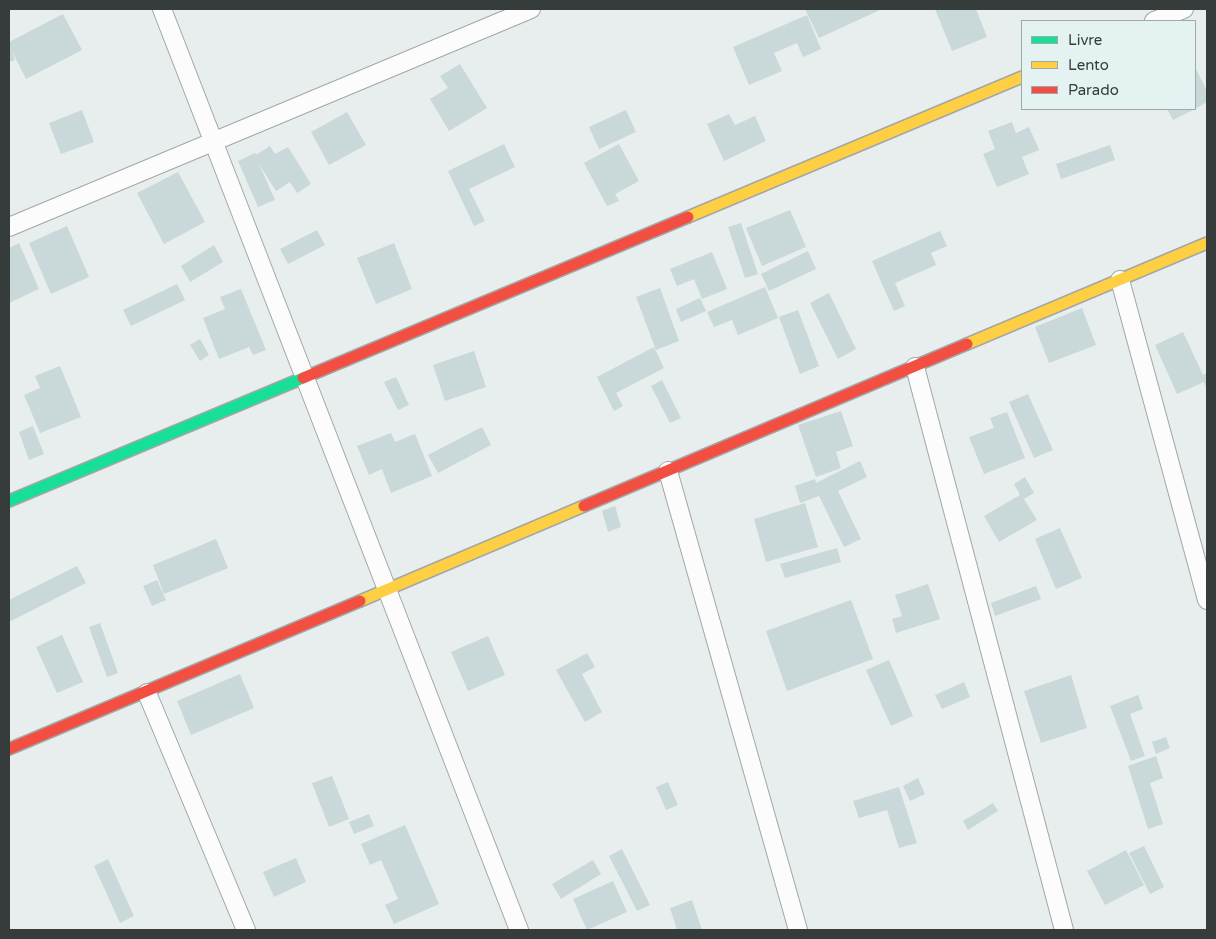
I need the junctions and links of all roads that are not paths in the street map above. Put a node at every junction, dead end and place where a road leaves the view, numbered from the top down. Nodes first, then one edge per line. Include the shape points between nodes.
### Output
1 (162, 9) edge
2 (530, 9) edge
3 (1184, 9) edge
4 (1156, 20) edge
5 (1021, 77) edge
6 (214, 141) junction
7 (9, 228) edge
8 (1207, 243) edge
9 (1120, 280) junction
10 (915, 367) junction
11 (305, 377) junction
12 (668, 471) junction
13 (9, 501) edge
14 (387, 590) junction
15 (1207, 600) edge
16 (147, 693) junction
17 (9, 749) edge
18 (246, 930) edge
19 (520, 930) edge
20 (798, 930) edge
21 (1064, 930) edge

1 - 6 street
2 - 6 street
3 - 4 street
5 - 11 street
6 - 7 street
6 - 11 street
8 - 9 street
9 - 10 street
9 - 15 street
10 - 12 street
10 - 21 street
11 - 13 street
11 - 14 street
12 - 14 street
12 - 20 street
14 - 16 street
14 - 19 street
16 - 17 street
16 - 18 street

